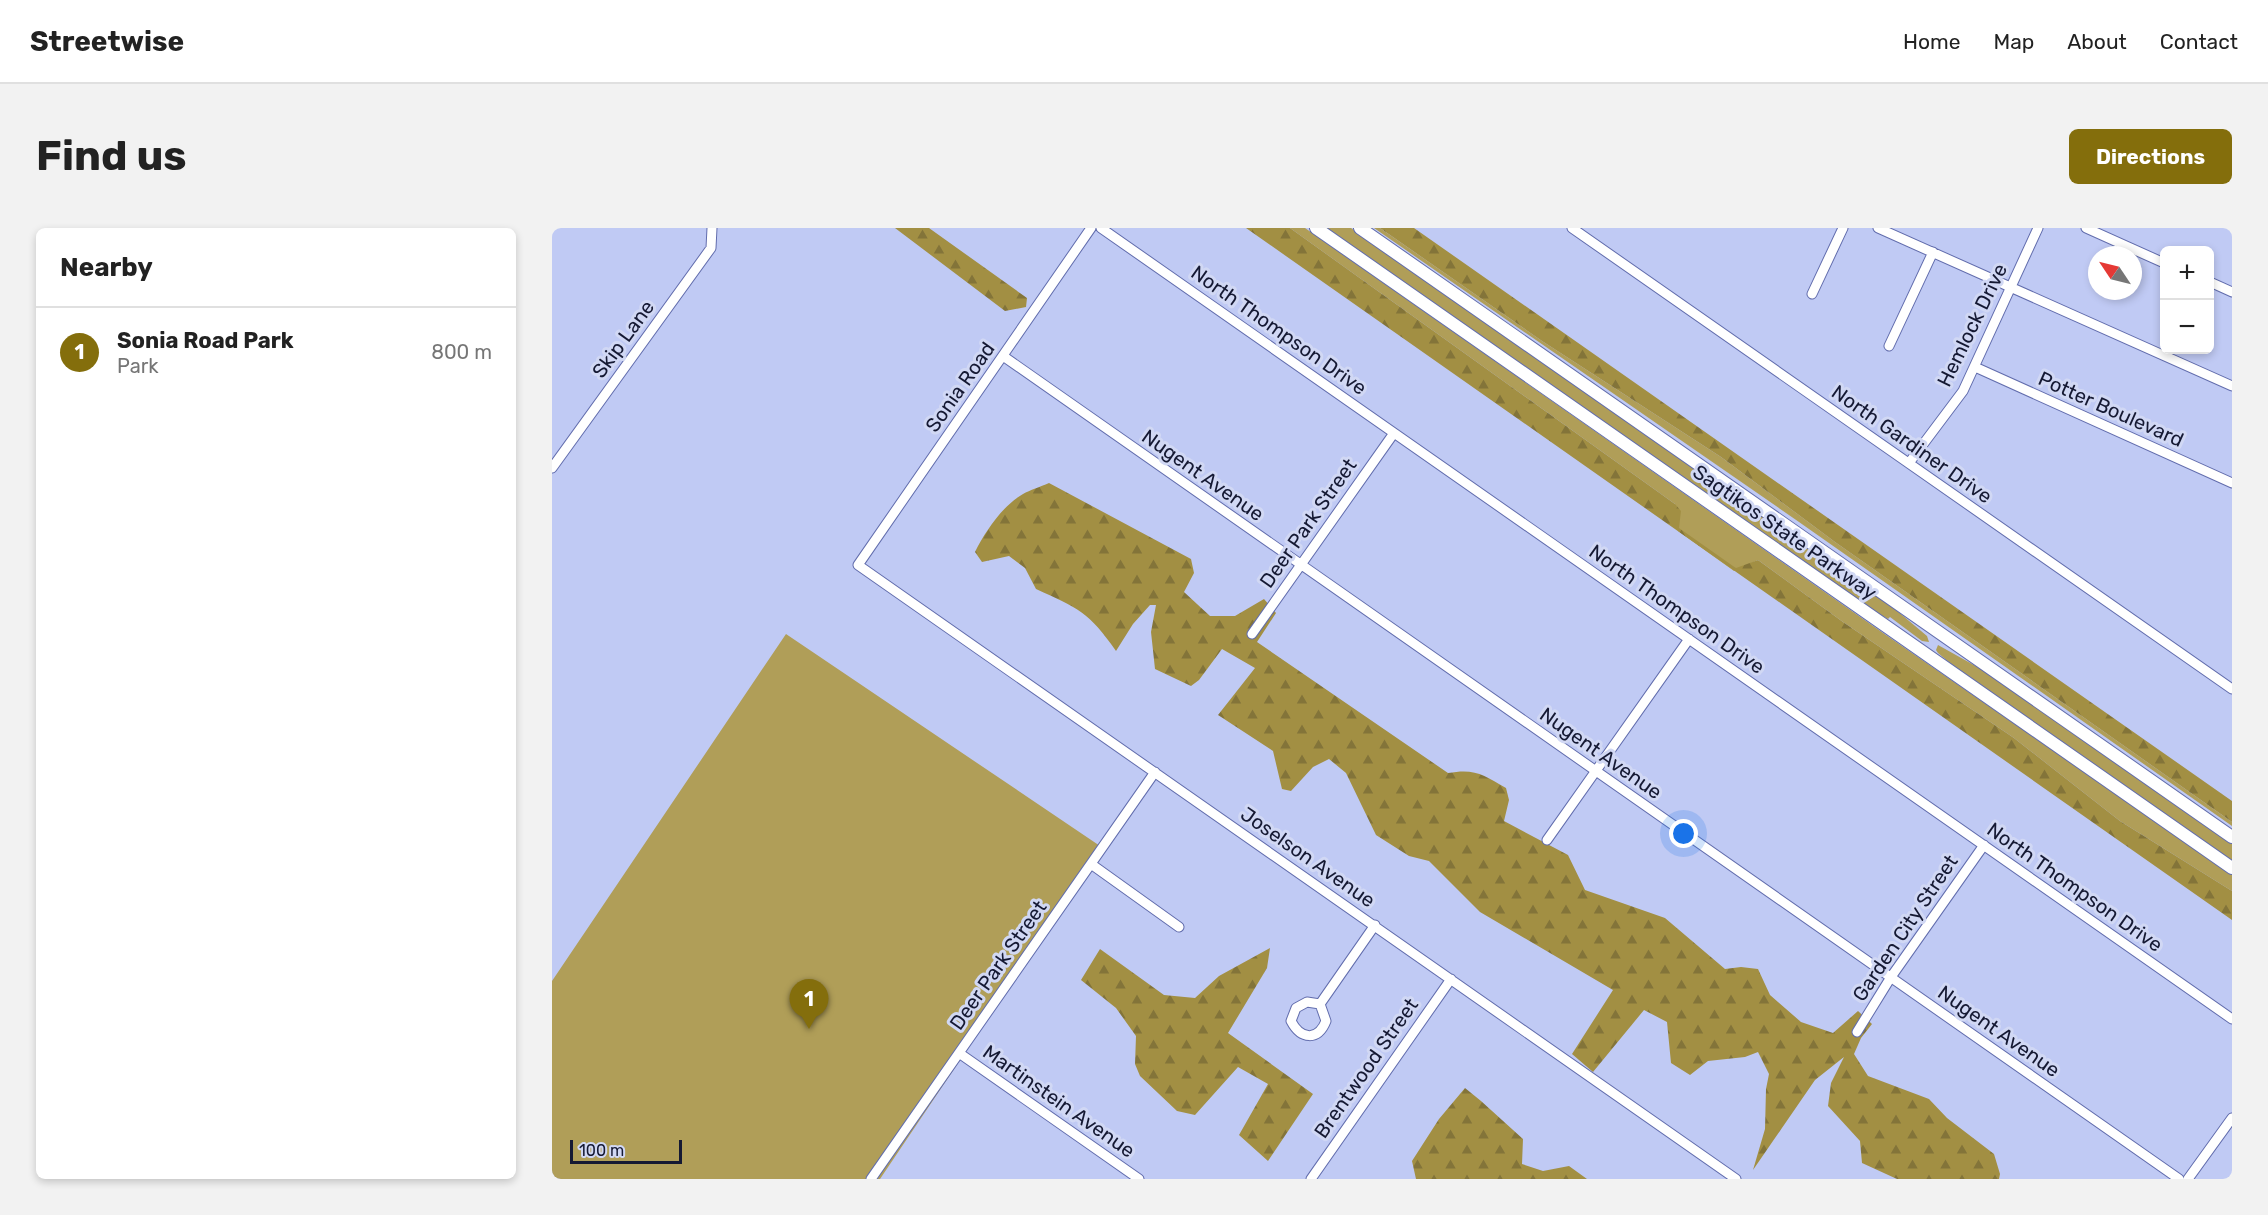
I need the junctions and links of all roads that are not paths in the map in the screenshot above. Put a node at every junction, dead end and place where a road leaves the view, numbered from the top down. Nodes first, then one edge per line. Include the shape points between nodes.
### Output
1 (712, 228) edge
2 (1091, 228) edge
3 (1101, 228) edge
4 (1316, 228) edge
5 (1360, 228) edge
6 (1572, 228) edge
7 (1843, 228) edge
8 (1878, 228) edge
9 (2038, 228) edge
10 (2086, 228) edge
11 (1933, 252) junction
12 (2160, 260) edge
13 (2214, 284) edge
14 (2012, 286) junction
15 (2232, 292) edge
16 (1812, 294) dead end
17 (1889, 346) dead end
18 (1002, 356) junction
19 (1975, 367) junction
20 (2232, 386) edge
21 (1394, 433) junction
22 (1909, 463) junction
23 (552, 468) edge
24 (2232, 483) edge
25 (858, 565) joint
26 (1301, 566) junction
27 (1252, 634) dead end
28 (1689, 639) junction
29 (2232, 689) edge
30 (1596, 771) junction
31 (1155, 772) junction
32 (2232, 837) edge
33 (1547, 840) dead end
34 (1984, 845) junction
35 (1091, 864) junction
36 (2232, 868) edge
37 (1375, 926) junction
38 (1179, 927) dead end
39 (1891, 977) junction
40 (1451, 979) junction
41 (1320, 1004) dead end
42 (2232, 1019) edge
43 (1857, 1032) dead end
44 (959, 1053) junction
45 (2232, 1118) edge
46 (871, 1179) edge
47 (1139, 1179) edge
48 (1311, 1179) edge
49 (1736, 1179) edge
50 (2179, 1179) edge
51 (2188, 1179) edge

1 - 23 street, Skip Lane via 711,248
2 - 18 street, Sonia Road
3 - 21 street, North Thompson Drive
4 - 36 highway, Sagtikos State Parkway
5 - 32 highway, Sagtikos State Parkway
6 - 22 street, North Gardiner Drive
7 - 16 street
8 - 11 street
9 - 14 street, Hemlock Drive
10 - 12 street
11 - 14 street
11 - 17 street
13 - 15 street
14 - 19 street, Hemlock Drive
14 - 20 street
18 - 25 street, Sonia Road
18 - 26 street, Nugent Avenue
19 - 22 street, Hemlock Drive via 1963,391
19 - 24 street, Potter Boulevard
21 - 26 street, Deer Park Street
21 - 28 street, North Thompson Drive
22 - 29 street, North Gardiner Drive
25 - 31 street, Joselson Avenue
26 - 27 street, Deer Park Street
26 - 30 street, Nugent Avenue
28 - 30 street
28 - 34 street, North Thompson Drive
30 - 33 street
30 - 39 street, Nugent Avenue
31 - 35 street, Deer Park Street
31 - 37 street, Joselson Avenue
34 - 39 street, Garden City Street
34 - 42 street, North Thompson Drive
35 - 38 street
35 - 44 street, Deer Park Street
37 - 40 street, Joselson Avenue
37 - 41 street
39 - 43 street, Garden City Street
39 - 50 street, Nugent Avenue
40 - 48 street, Brentwood Street
40 - 49 street, Joselson Avenue
44 - 46 street, Deer Park Street
44 - 47 street, Martinstein Avenue
45 - 51 street

